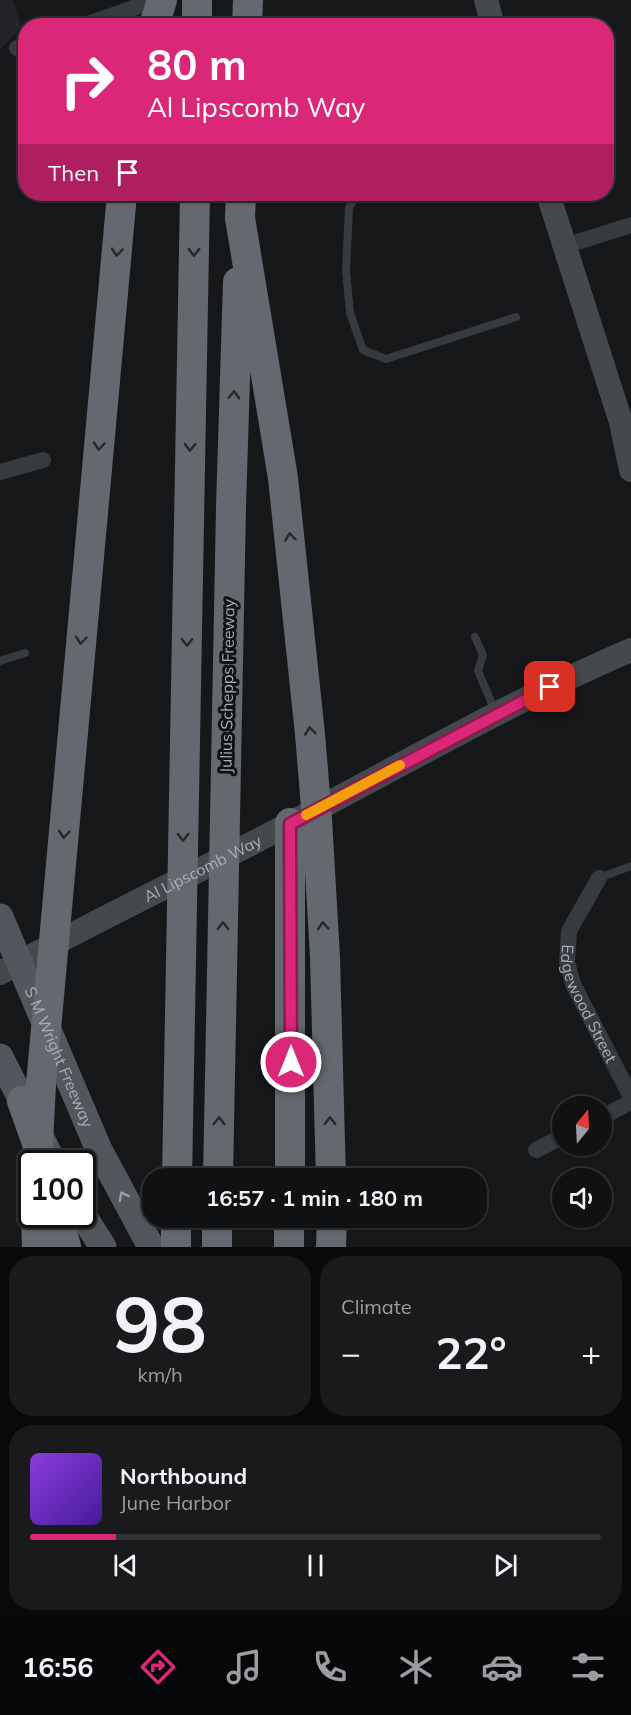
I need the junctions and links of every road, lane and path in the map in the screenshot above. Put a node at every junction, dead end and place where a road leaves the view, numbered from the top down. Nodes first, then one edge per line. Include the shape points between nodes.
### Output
1 (156, 0) edge
2 (162, 0) edge
3 (197, 0) edge
4 (248, 0) edge
5 (486, 0) edge
6 (105, 18) edge
7 (156, 18) edge
8 (197, 18) edge
9 (247, 18) edge
10 (491, 18) edge
11 (121, 201) edge
12 (195, 201) edge
13 (352, 201) edge
14 (550, 201) edge
15 (240, 206) edge
16 (631, 225) edge
17 (565, 246) junction
18 (516, 317) dead end
19 (43, 460) dead end
20 (631, 470) edge
21 (0, 472) edge
22 (475, 637) dead end
23 (631, 650) edge
24 (25, 653) dead end
25 (0, 661) edge
26 (496, 714) junction
27 (290, 824) junction
28 (631, 866) edge
29 (599, 878) joint
30 (0, 917) edge
31 (9, 968) edge
32 (0, 1058) edge
33 (631, 1097) edge
34 (22, 1101) junction
35 (631, 1102) edge
36 (612, 1112) edge
37 (552, 1142) edge
38 (38, 1150) edge
39 (38, 1150) edge
40 (47, 1150) edge
41 (537, 1150) dead end
42 (177, 1168) edge
43 (218, 1168) edge
44 (290, 1168) edge
45 (331, 1168) edge
46 (91, 1228) edge
47 (176, 1228) edge
48 (217, 1228) edge
49 (289, 1228) edge
50 (332, 1228) edge
51 (103, 1247) edge
52 (151, 1247) edge
53 (176, 1247) edge
54 (217, 1247) edge
55 (289, 1247) edge
56 (331, 1247) edge

1 - 6 street
2 - 7 highway
3 - 8 highway
4 - 9 highway
5 - 10 main road
11 -> 38 highway, bridge
12 -> 42 highway, bridge
13 - 18 lane via 346,270 350,313 363,350 387,359
14 - 17 main road
43 -> 15 highway, Julius Schepps Freeway, bridge
45 -> 15 highway, bridge via 325,969 310,734 283,478
16 - 17 street
17 - 20 main road via 621,422
19 - 21 street
22 - 26 lane via 483,655 478,671
23 - 26 main road, Al Lipscomb Way
24 - 25 lane
26 - 27 main road, Al Lipscomb Way
27 - 31 main road, Al Lipscomb Way
27 - 44 highway
28 - 29 lane
29 - 33 street, Edgewood Street via 569,931 567,962 573,984
30 - 31 main road, S M Wright Freeway
52 -> 31 main road, S M Wright Freeway
32 - 34 main road
34 - 39 highway
34 - 40 main road
35 - 36 street
37 - 41 street
46 - 51 main road
47 - 53 highway
48 - 54 highway
49 - 55 highway
50 - 56 highway

